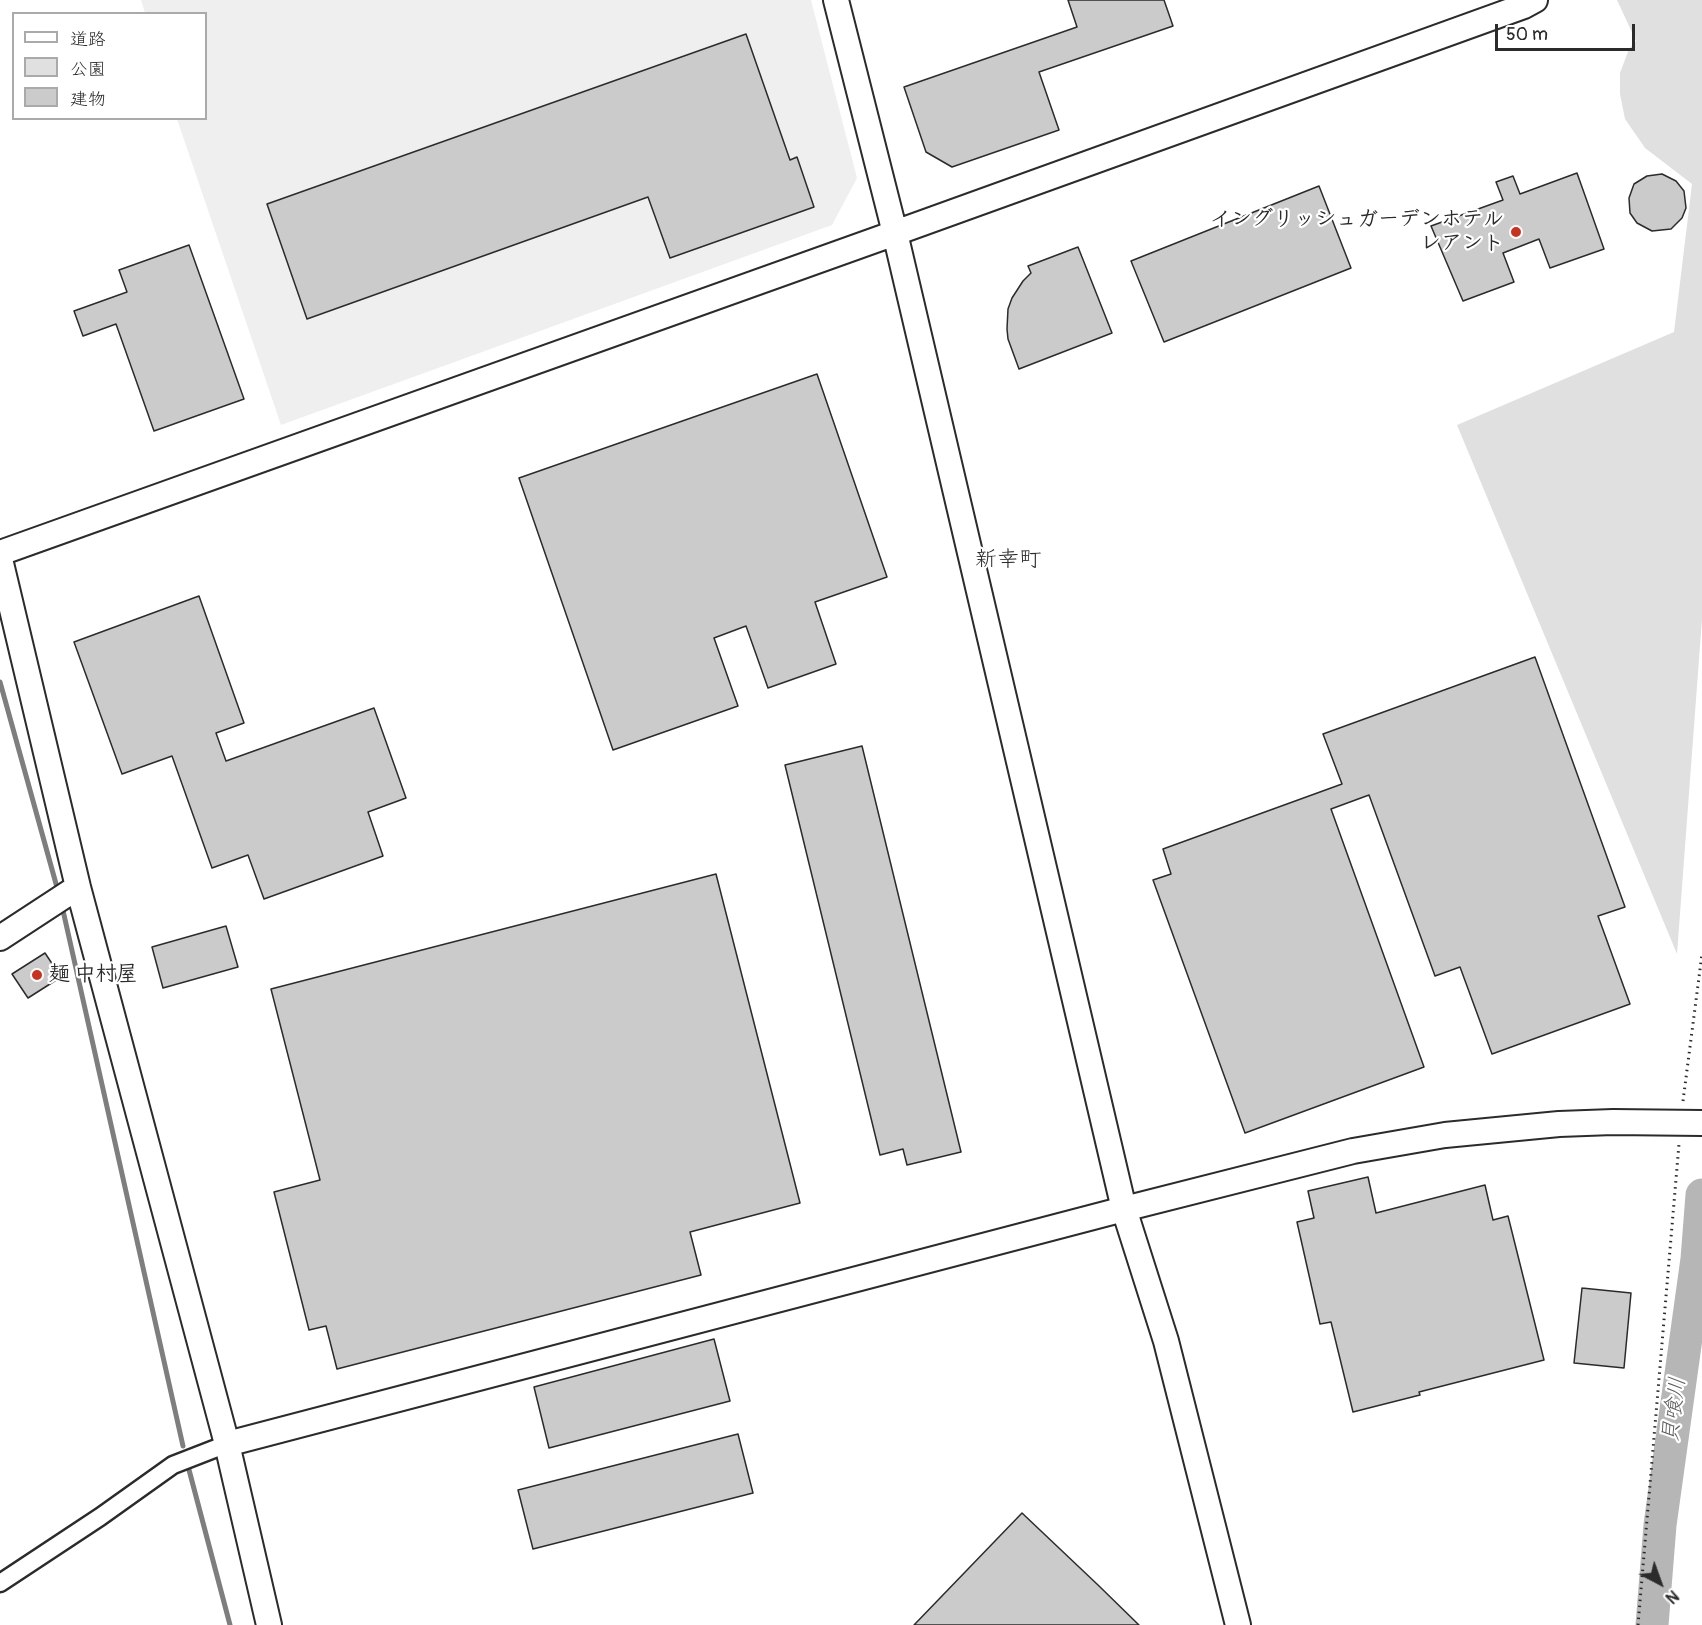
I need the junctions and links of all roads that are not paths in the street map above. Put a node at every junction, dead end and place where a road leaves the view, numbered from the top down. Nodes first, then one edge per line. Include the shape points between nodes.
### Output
1 (836, 0) edge
2 (1535, 0) edge
3 (895, 233) junction
4 (0, 553) edge
5 (0, 559) edge
6 (78, 887) junction
7 (0, 938) edge
8 (1691, 1123) edge
9 (1124, 1209) junction
10 (227, 1444) junction
11 (0, 1583) edge
12 (268, 1625) edge
13 (1238, 1625) edge

1 - 3 street
2 - 3 street
3 - 4 street
3 - 9 street
5 - 6 street
6 - 7 street
6 - 10 street
8 - 9 street via 1570,1124 1445,1135 1353,1151
9 - 10 street
9 - 13 street via 1166,1341
10 - 11 street via 173,1465
10 - 12 street

